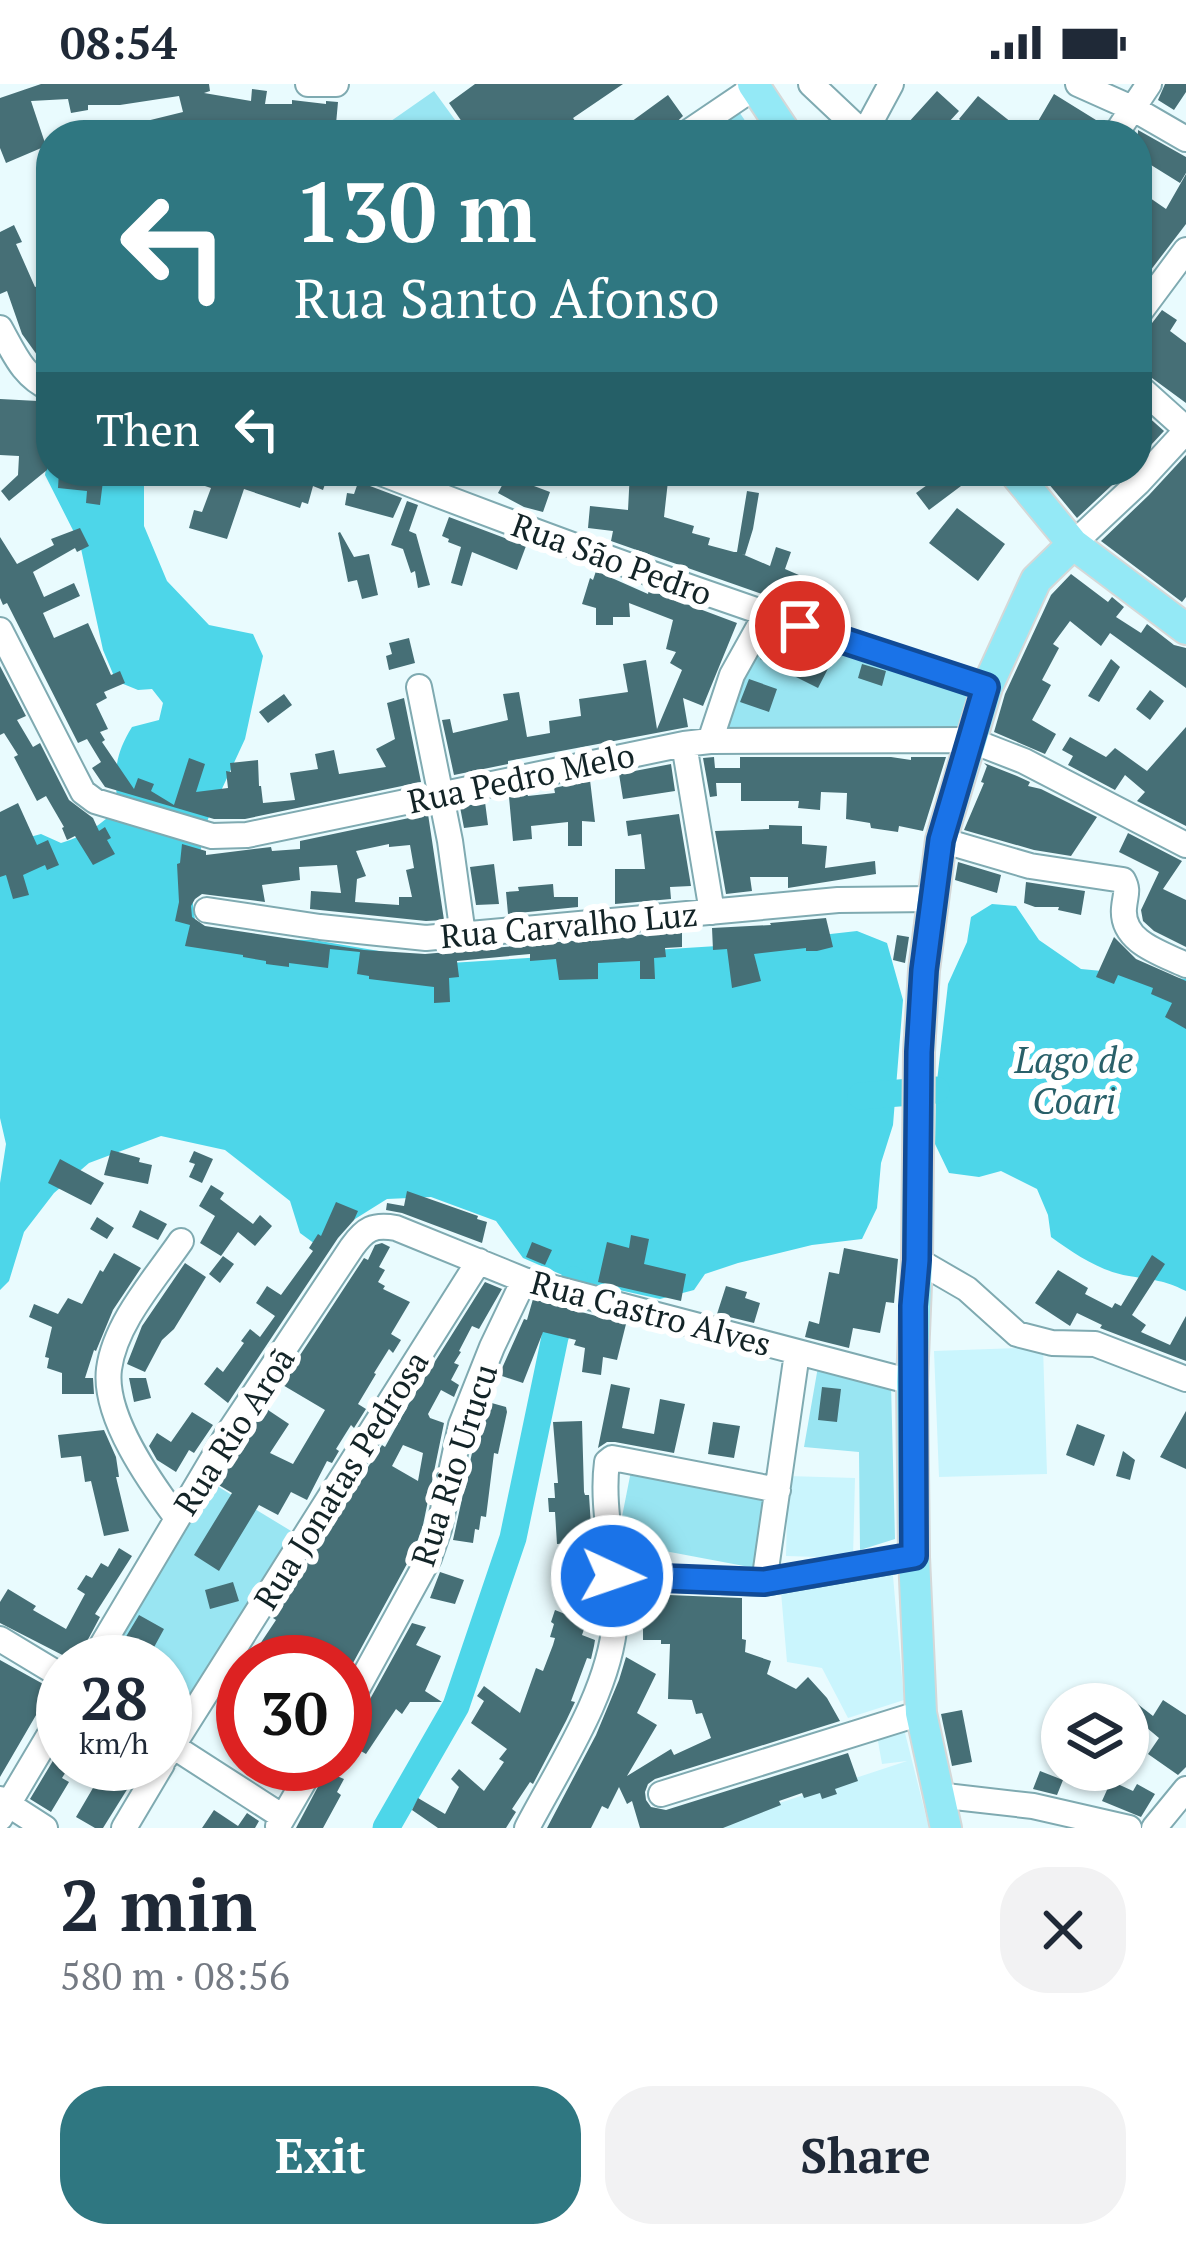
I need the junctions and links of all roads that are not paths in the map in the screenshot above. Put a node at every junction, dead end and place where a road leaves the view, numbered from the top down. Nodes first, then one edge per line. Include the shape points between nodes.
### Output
1 (308, 84) edge
2 (336, 84) edge
3 (811, 84) edge
4 (892, 84) edge
5 (1078, 84) edge
6 (1150, 84) edge
7 (754, 85) edge
8 (1134, 109) junction
9 (705, 120) edge
10 (777, 120) edge
11 (849, 120) edge
12 (866, 120) edge
13 (1126, 120) edge
14 (1186, 139) edge
15 (1186, 250) edge
16 (1152, 296) edge
17 (0, 328) edge
18 (36, 381) edge
19 (1152, 399) edge
20 (1186, 430) edge
21 (1152, 468) edge
22 (414, 486) edge
23 (1025, 486) edge
24 (1135, 486) edge
25 (1073, 544) junction
26 (766, 614) junction
27 (1186, 629) edge
28 (0, 630) edge
29 (419, 687) dead end
30 (986, 687) junction
31 (970, 740) junction
32 (697, 742) junction
33 (440, 794) junction
34 (941, 840) junction
35 (1186, 845) edge
36 (932, 898) junction
37 (207, 910) dead end
38 (712, 912) junction
39 (464, 935) junction
40 (1186, 965) edge
41 (396, 1228) joint
42 (181, 1241) dead end
43 (917, 1260) junction
44 (479, 1261) junction
45 (534, 1282) junction
46 (797, 1353) junction
47 (1186, 1379) edge
48 (912, 1382) junction
49 (778, 1490) junction
50 (177, 1518) junction
51 (914, 1556) junction
52 (612, 1576) junction
53 (764, 1582) junction
54 (108, 1635) edge
55 (0, 1639) edge
56 (36, 1661) edge
57 (372, 1662) edge
58 (192, 1711) edge
59 (921, 1713) junction
60 (36, 1755) edge
61 (192, 1768) edge
62 (1186, 1789) edge
63 (144, 1791) edge
64 (298, 1791) edge
65 (661, 1794) dead end
66 (938, 1796) junction
67 (992, 1801) junction
68 (3, 1807) edge
69 (280, 1822) edge
70 (44, 1828) edge
71 (124, 1828) edge
72 (527, 1828) edge
73 (946, 1828) edge
74 (1001, 1828) edge
75 (1129, 1828) edge
76 (1154, 1828) edge

1 - 2 street
3 - 11 street
4 - 12 street
5 - 8 street
6 - 8 street
7 - 9 street
7 - 10 main road
8 - 13 street
8 - 14 street
15 - 16 street
17 - 18 street
19 - 20 street
20 - 21 street
22 - 26 street, Rua São Pedro
23 - 25 main road
24 - 25 street
25 - 27 main road
25 - 30 main road via 1036,580
26 - 30 street, Rua São Pedro
26 - 32 street
28 - 33 street, Rua Pedro Melo via 94,801 212,836 247,836
29 - 33 street
30 - 31 main road
31 - 32 street, Rua Pedro Melo
31 - 34 main road
31 - 35 street
32 - 33 street, Rua Pedro Melo
32 - 38 street
33 - 39 street
34 - 36 main road
34 - 40 street via 1030,866 1123,880 1128,930
36 - 38 street, Rua Carvalho Luz
36 - 43 main road via 919,1052
37 - 39 street, Rua Carvalho Luz via 397,937
38 - 39 street, Rua Carvalho Luz
41 - 44 street, Rua Castro Alves
41 - 50 street, Rua Rio Aroã via 363,1233
42 - 50 street via 122,1331 109,1366 110,1395 131,1448
43 - 47 street via 967,1288 1017,1334 1095,1344
43 - 48 main road
44 - 45 street, Rua Castro Alves
44 - 58 street, Rua Jonatas Pedrosa
45 - 46 street, Rua Castro Alves
45 - 57 street, Rua Rio Urucu via 491,1347 429,1558
46 - 48 street, Rua Castro Alves
46 - 49 street
48 - 51 main road
49 - 52 street via 612,1458 605,1470
49 - 53 street
50 - 54 street, Rua Rio Aroã
51 - 53 street
51 - 59 main road
52 - 53 street
52 - 72 street via 609,1656
55 - 56 street
59 - 65 street
59 - 66 main road
60 - 68 street
61 - 69 street
62 - 76 street
63 - 71 street, Rua Jonatas Pedrosa
64 - 69 street
66 - 67 street
66 - 73 main road
67 - 74 street
67 - 75 street
68 - 70 street

